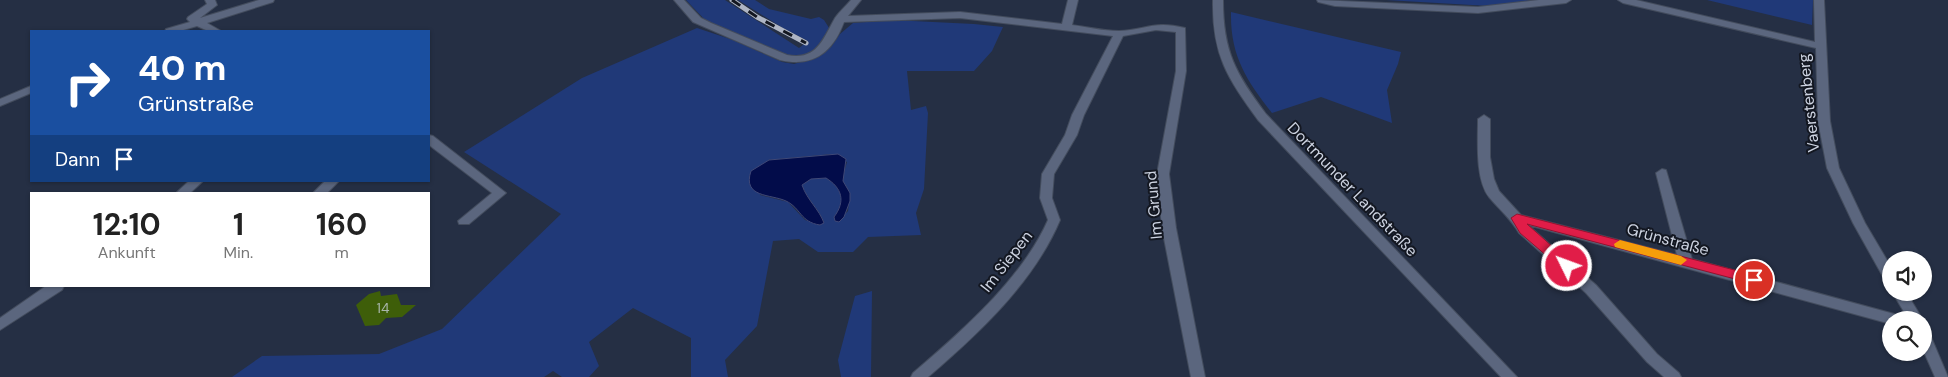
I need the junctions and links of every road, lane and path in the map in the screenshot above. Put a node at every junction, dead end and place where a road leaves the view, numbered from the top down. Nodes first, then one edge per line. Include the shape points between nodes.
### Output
1 (210, 0) edge
2 (269, 0) edge
3 (680, 0) edge
4 (856, 0) edge
5 (1073, 0) edge
6 (1218, 0) edge
7 (1322, 0) edge
8 (1566, 0) edge
9 (1623, 0) edge
10 (1819, 0) edge
11 (840, 19) junction
12 (196, 22) junction
13 (1066, 27) junction
14 (173, 30) edge
15 (214, 30) edge
16 (1119, 34) junction
17 (1820, 46) junction
18 (30, 89) edge
19 (0, 103) edge
20 (1484, 119) dead end
21 (430, 140) edge
22 (1662, 173) dead end
23 (196, 182) edge
24 (332, 182) edge
25 (183, 192) edge
26 (320, 192) edge
27 (1517, 218) junction
28 (464, 221) dead end
29 (1686, 262) junction
30 (1882, 263) edge
31 (56, 287) edge
32 (1882, 316) edge
33 (0, 325) edge
34 (1932, 355) edge
35 (918, 377) edge
36 (1198, 377) edge
37 (1510, 377) edge
38 (1674, 377) edge
39 (1942, 377) edge

1 - 12 street via 212,5 191,20
2 - 12 street
3 - 11 street via 697,20 790,60 805,59 826,46
4 - 11 street
5 - 13 street
6 - 37 street, Dortmunder Landstraße via 1221,50 1237,83 1262,117
7 - 8 street via 1478,10
9 - 17 street
10 - 17 street, Vaerstenberg
11 - 13 street via 960,15
12 - 14 street
12 - 15 street
13 - 16 street
16 - 35 street, Im Siepen via 1071,135 1048,174 1046,198 1054,220 1044,243 967,335
16 - 36 street, Im Grund via 1169,27 1181,30 1181,71 1163,174 1170,234
17 - 30 street, Vaerstenberg via 1824,121 1833,168
18 - 19 street
20 - 27 street via 1484,157 1493,194
21 - 28 street via 500,194
22 - 29 street
23 - 25 street
24 - 26 street
27 - 29 street, Grünstraße
27 - 38 street via 1524,230 1591,289 1652,358
29 - 32 street, Grünstraße
31 - 33 street
34 - 39 street

